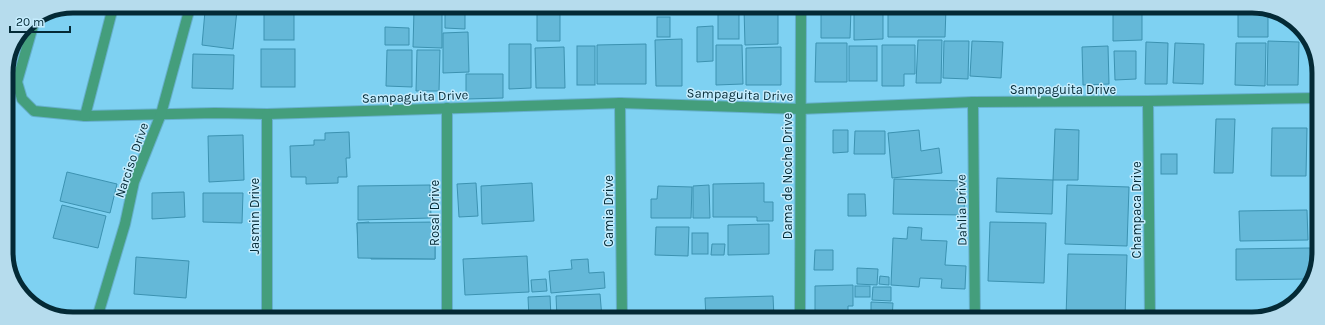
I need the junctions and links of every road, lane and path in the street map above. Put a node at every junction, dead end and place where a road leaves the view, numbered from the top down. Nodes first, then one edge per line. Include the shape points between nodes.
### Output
1 (111, 13) edge
2 (188, 13) edge
3 (801, 13) edge
4 (32, 30) edge
5 (1312, 98) edge
6 (973, 102) junction
7 (1148, 102) junction
8 (620, 103) junction
9 (447, 108) junction
10 (800, 109) junction
11 (161, 114) junction
12 (266, 114) junction
13 (85, 116) junction
14 (99, 312) edge
15 (267, 312) edge
16 (447, 312) edge
17 (622, 312) edge
18 (800, 312) edge
19 (975, 312) edge
20 (1150, 312) edge

1 - 13 street
2 - 11 street, Narciso Drive
3 - 10 street, Dama de Noche Drive
4 - 13 street, Sampaguita Drive via 17,82 22,99 34,111
5 - 7 street, Sampaguita Drive
6 - 7 street, Sampaguita Drive
6 - 10 street, Sampaguita Drive
6 - 19 street, Dahlia Drive
7 - 20 street, Champaca Drive
8 - 9 street, Sampaguita Drive
8 - 10 street, Sampaguita Drive
8 - 17 street, Camia Drive
9 - 12 street, Sampaguita Drive
9 - 16 street, Rosal Drive
10 - 18 street, Dama de Noche Drive
11 - 12 street, Sampaguita Drive
11 - 13 street, Sampaguita Drive
11 - 14 street, Narciso Drive via 134,182 125,224
12 - 15 street, Jasmin Drive

